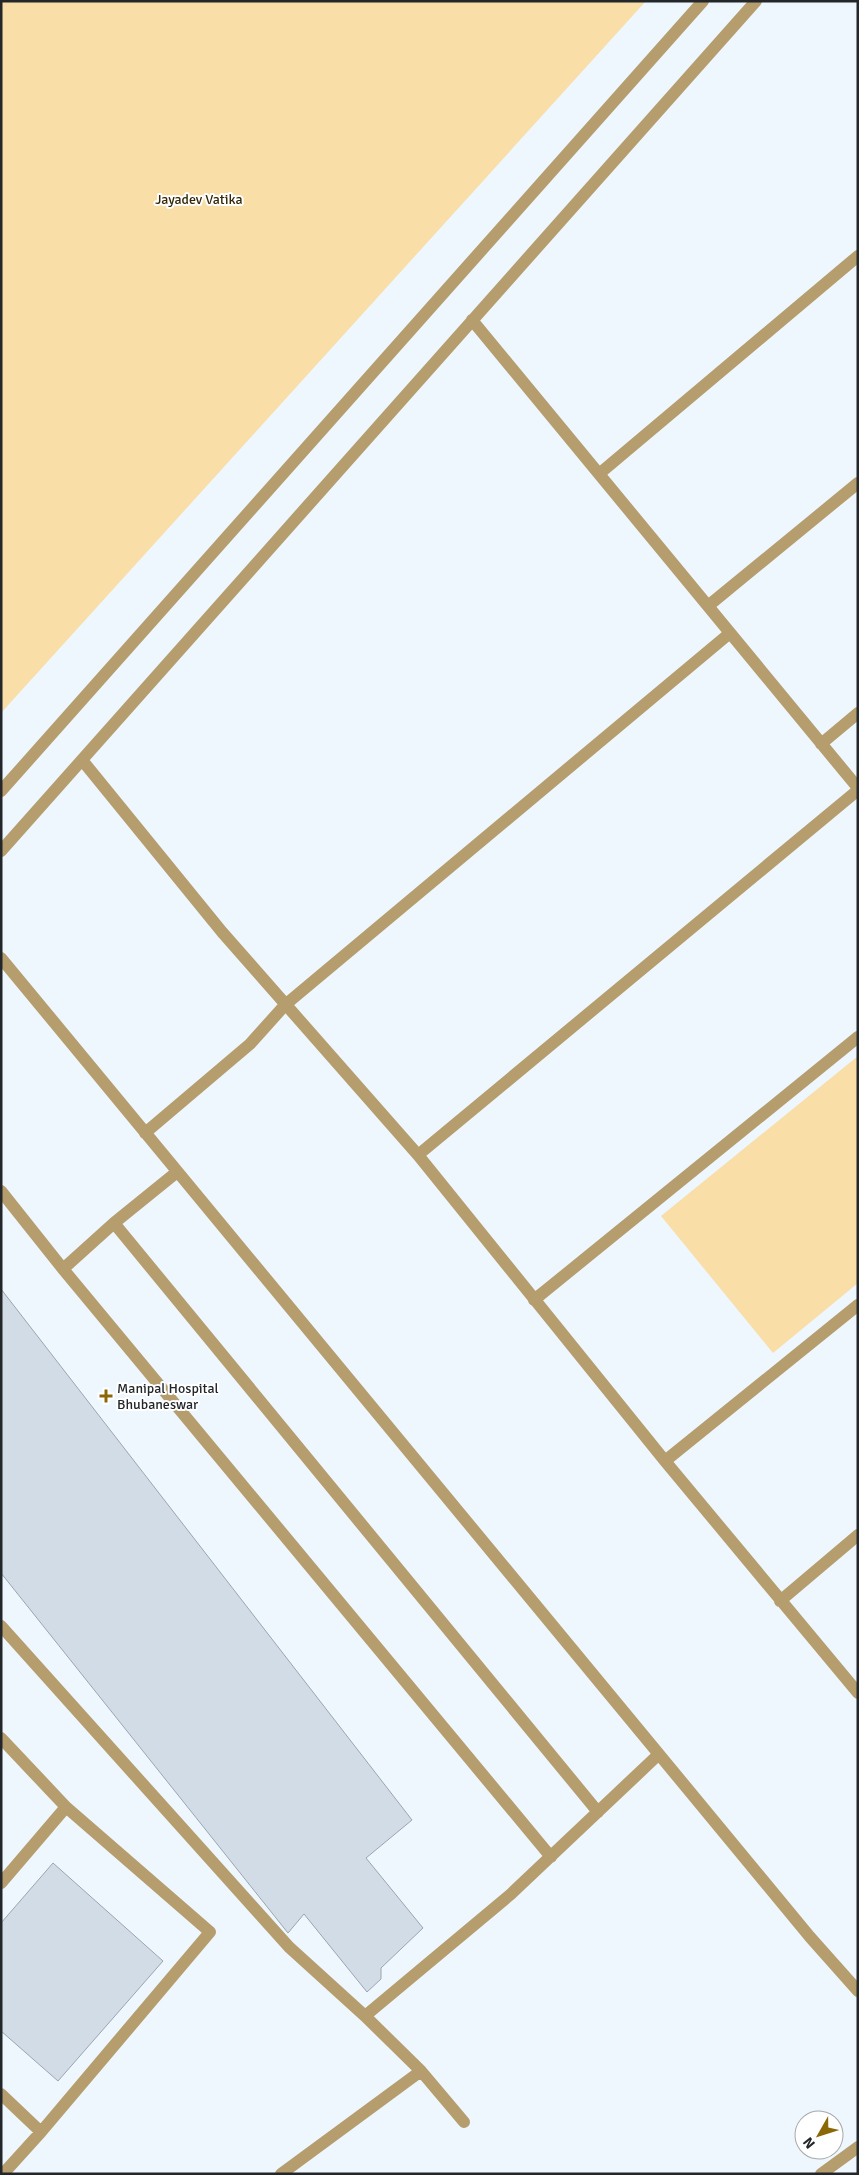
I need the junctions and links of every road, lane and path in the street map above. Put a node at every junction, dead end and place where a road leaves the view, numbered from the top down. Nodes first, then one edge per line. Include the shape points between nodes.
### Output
1 (703, 1) edge
2 (756, 1) edge
3 (858, 256) edge
4 (472, 320) junction
5 (599, 474) junction
6 (858, 483) edge
7 (708, 606) junction
8 (730, 633) junction
9 (858, 713) edge
10 (821, 744) junction
11 (82, 760) junction
12 (858, 789) edge
13 (1, 791) edge
14 (1, 852) edge
15 (1, 958) edge
16 (286, 1005) junction
17 (858, 1037) edge
18 (144, 1133) junction
19 (418, 1155) junction
20 (177, 1172) junction
21 (1, 1191) edge
22 (114, 1223) junction
23 (63, 1269) junction
24 (534, 1300) junction
25 (858, 1305) edge
26 (665, 1461) junction
27 (858, 1535) edge
28 (780, 1601) junction
29 (1, 1626) edge
30 (858, 1693) edge
31 (1, 1738) edge
32 (659, 1754) junction
33 (66, 1807) junction
34 (598, 1812) junction
35 (551, 1857) junction
36 (1, 1883) edge
37 (858, 1991) edge
38 (365, 2016) junction
39 (421, 2071) junction
40 (1, 2094) edge
41 (464, 2122) dead end
42 (41, 2132) junction
43 (858, 2147) edge
44 (2, 2174) edge
45 (281, 2174) edge
46 (821, 2174) edge

1 - 13 street
2 - 4 street
3 - 5 street
4 - 5 street
4 - 11 street
5 - 7 street
6 - 7 street
7 - 8 street
8 - 10 street
8 - 16 street
9 - 10 street
10 - 12 street
11 - 14 street
11 - 16 street
12 - 19 street
15 - 18 street
16 - 18 street via 250,1044
16 - 19 street
17 - 24 street
18 - 20 street
19 - 24 street
20 - 22 street
20 - 32 street
21 - 23 street
22 - 23 street
22 - 34 street
23 - 35 street
24 - 26 street
25 - 26 street
26 - 28 street
27 - 28 street
28 - 30 street
29 - 38 street via 289,1947
31 - 33 street
32 - 34 street
32 - 37 street
33 - 36 street
33 - 42 street via 210,1932
34 - 35 street
35 - 38 street
38 - 39 street
39 - 41 street
39 - 45 street
40 - 42 street
42 - 44 street
43 - 46 street

